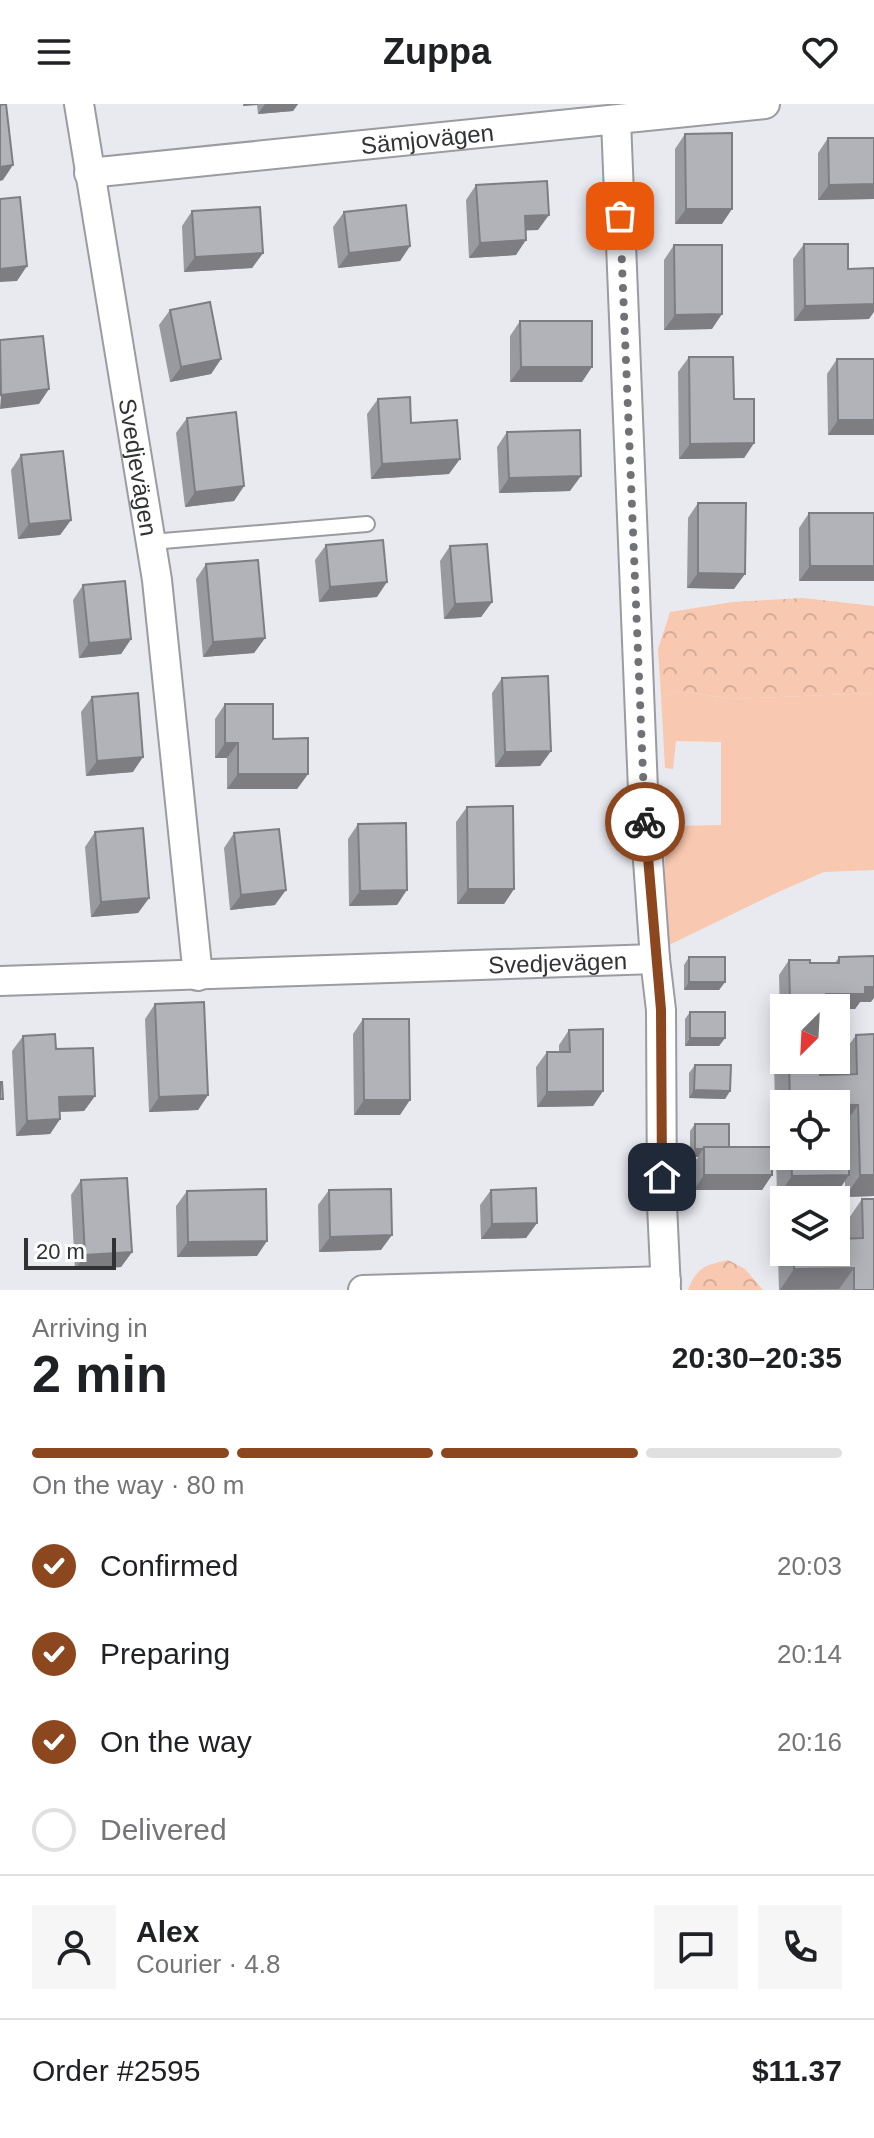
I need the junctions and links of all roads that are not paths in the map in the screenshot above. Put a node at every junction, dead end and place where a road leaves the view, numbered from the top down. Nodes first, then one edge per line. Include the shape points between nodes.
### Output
1 (79, 104) edge
2 (765, 104) edge
3 (616, 120) junction
4 (89, 173) junction
5 (367, 524) dead end
6 (151, 542) junction
7 (655, 959) junction
8 (198, 976) junction
9 (0, 981) edge
10 (666, 1285) edge
11 (363, 1290) edge

1 - 4 street, Svedjevägen
2 - 3 street, Sämjovägen
3 - 4 street, Sämjovägen
3 - 7 street, Svedjevägen via 643,790
4 - 6 street, Svedjevägen
5 - 6 lane
6 - 8 street, Svedjevägen
7 - 8 street, Svedjevägen
7 - 10 street via 661,1010
8 - 9 street, Svedjevägen
10 - 11 street

